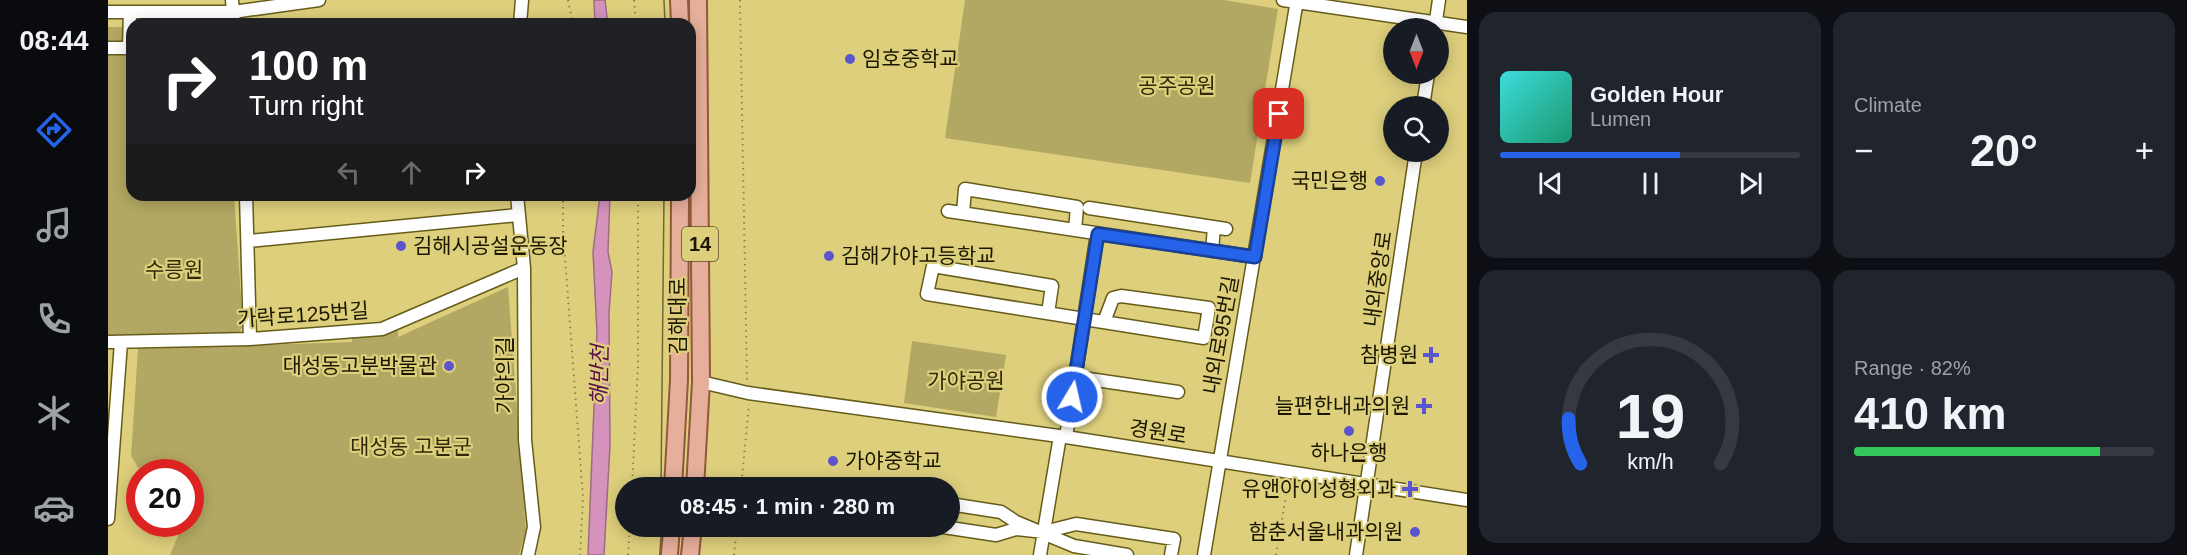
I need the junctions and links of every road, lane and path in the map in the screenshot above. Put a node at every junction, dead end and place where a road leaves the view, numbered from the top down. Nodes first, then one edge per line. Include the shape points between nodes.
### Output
1 (319, 0) edge
2 (522, 0) edge
3 (568, 0) edge
4 (634, 0) edge
5 (679, 0) edge
6 (698, 0) edge
7 (740, 0) edge
8 (1284, 0) edge
9 (1439, 0) edge
10 (1297, 1) edge
11 (108, 12) edge
12 (130, 12) junction
13 (233, 12) edge
14 (130, 18) edge
15 (520, 18) edge
16 (572, 18) edge
17 (636, 18) edge
18 (680, 18) edge
19 (1395, 18) edge
20 (1436, 18) edge
21 (1449, 26) edge
22 (1467, 27) edge
23 (108, 48) edge
24 (126, 48) edge
25 (1415, 162) edge
26 (246, 201) edge
27 (517, 201) edge
28 (563, 201) edge
29 (638, 201) edge
30 (680, 201) edge
31 (1089, 208) dead end
32 (948, 211) dead end
33 (963, 213) junction
34 (518, 215) junction
35 (1075, 230) junction
36 (1098, 234) junction
37 (248, 241) junction
38 (1212, 251) junction
39 (1255, 257) junction
40 (524, 268) junction
41 (1048, 313) junction
42 (1084, 319) junction
43 (1104, 322) junction
44 (250, 339) junction
45 (114, 342) edge
46 (1076, 377) junction
47 (701, 382) junction
48 (1178, 392) dead end
49 (748, 393) junction
50 (1063, 436) junction
51 (1218, 461) junction
52 (1290, 473) junction
53 (110, 477) edge
54 (633, 477) edge
55 (674, 477) edge
56 (696, 477) edge
57 (742, 477) edge
58 (1367, 484) junction
59 (1467, 500) edge
60 (960, 506) edge
61 (108, 519) edge
62 (960, 530) edge
63 (1044, 532) junction
64 (629, 537) edge
65 (670, 537) edge
66 (692, 537) edge
67 (736, 537) edge
68 (528, 555) edge
69 (580, 555) edge
70 (628, 555) edge
71 (669, 555) edge
72 (690, 555) edge
73 (734, 555) edge
74 (1040, 555) edge
75 (1127, 555) edge
76 (1171, 555) edge
77 (1204, 555) edge
78 (1276, 555) edge
79 (1356, 555) edge

1 - 13 street
2 - 15 street
3 - 16 path
4 - 17 path
5 - 18 main road
6 - 47 main road, 김해대로 / 14
7 - 49 path
8 - 10 street
9 - 20 street
10 - 19 street
10 - 39 street, 내외로95번길
11 - 12 street
12 - 13 street
12 - 14 street
21 - 22 street
23 - 24 street
25 - 58 street, 내외중앙로
26 - 37 street
27 - 34 street, 가야의길
28 - 69 path via 583,498
29 - 54 path via 638,365
30 - 55 main road, 김해대로 via 679,380
31 - 38 street via 1220,228
32 - 33 street
33 - 35 street
33 - 35 street via 965,189 1077,207
34 - 37 street
34 - 40 street, 가야의길
35 - 36 street
36 - 38 street
36 - 42 street
37 - 44 street
38 - 39 street
39 - 51 street, 내외로95번길
40 - 44 street, 가락로125번길 via 382,329
40 - 68 street, 가야의길 via 525,440 534,527
41 - 41 street via 927,294 933,266 1052,286
41 - 42 street
42 - 43 street
42 - 46 street
43 - 43 street via 1113,298 1121,296 1209,308 1204,338
44 - 45 street, 가락로125번길
45 - 53 street
46 - 48 street
46 - 50 street
47 - 49 street, 경원로
47 - 56 main road, 김해대로 / 14
49 - 50 street, 경원로
49 - 57 path
50 - 51 street, 경원로
50 - 63 street
51 - 52 street, 경원로
51 - 77 street, 내외로95번길
52 - 58 street, 경원로
52 - 78 path
53 - 61 street
58 - 59 street, 경원로
58 - 79 street, 내외중앙로
60 - 63 street via 1001,512
62 - 63 street via 996,535 1016,529
63 - 74 street
63 - 75 street via 1074,546
63 - 76 street via 1076,524 1174,539
64 - 70 path
65 - 71 main road
66 - 72 main road
67 - 73 path

